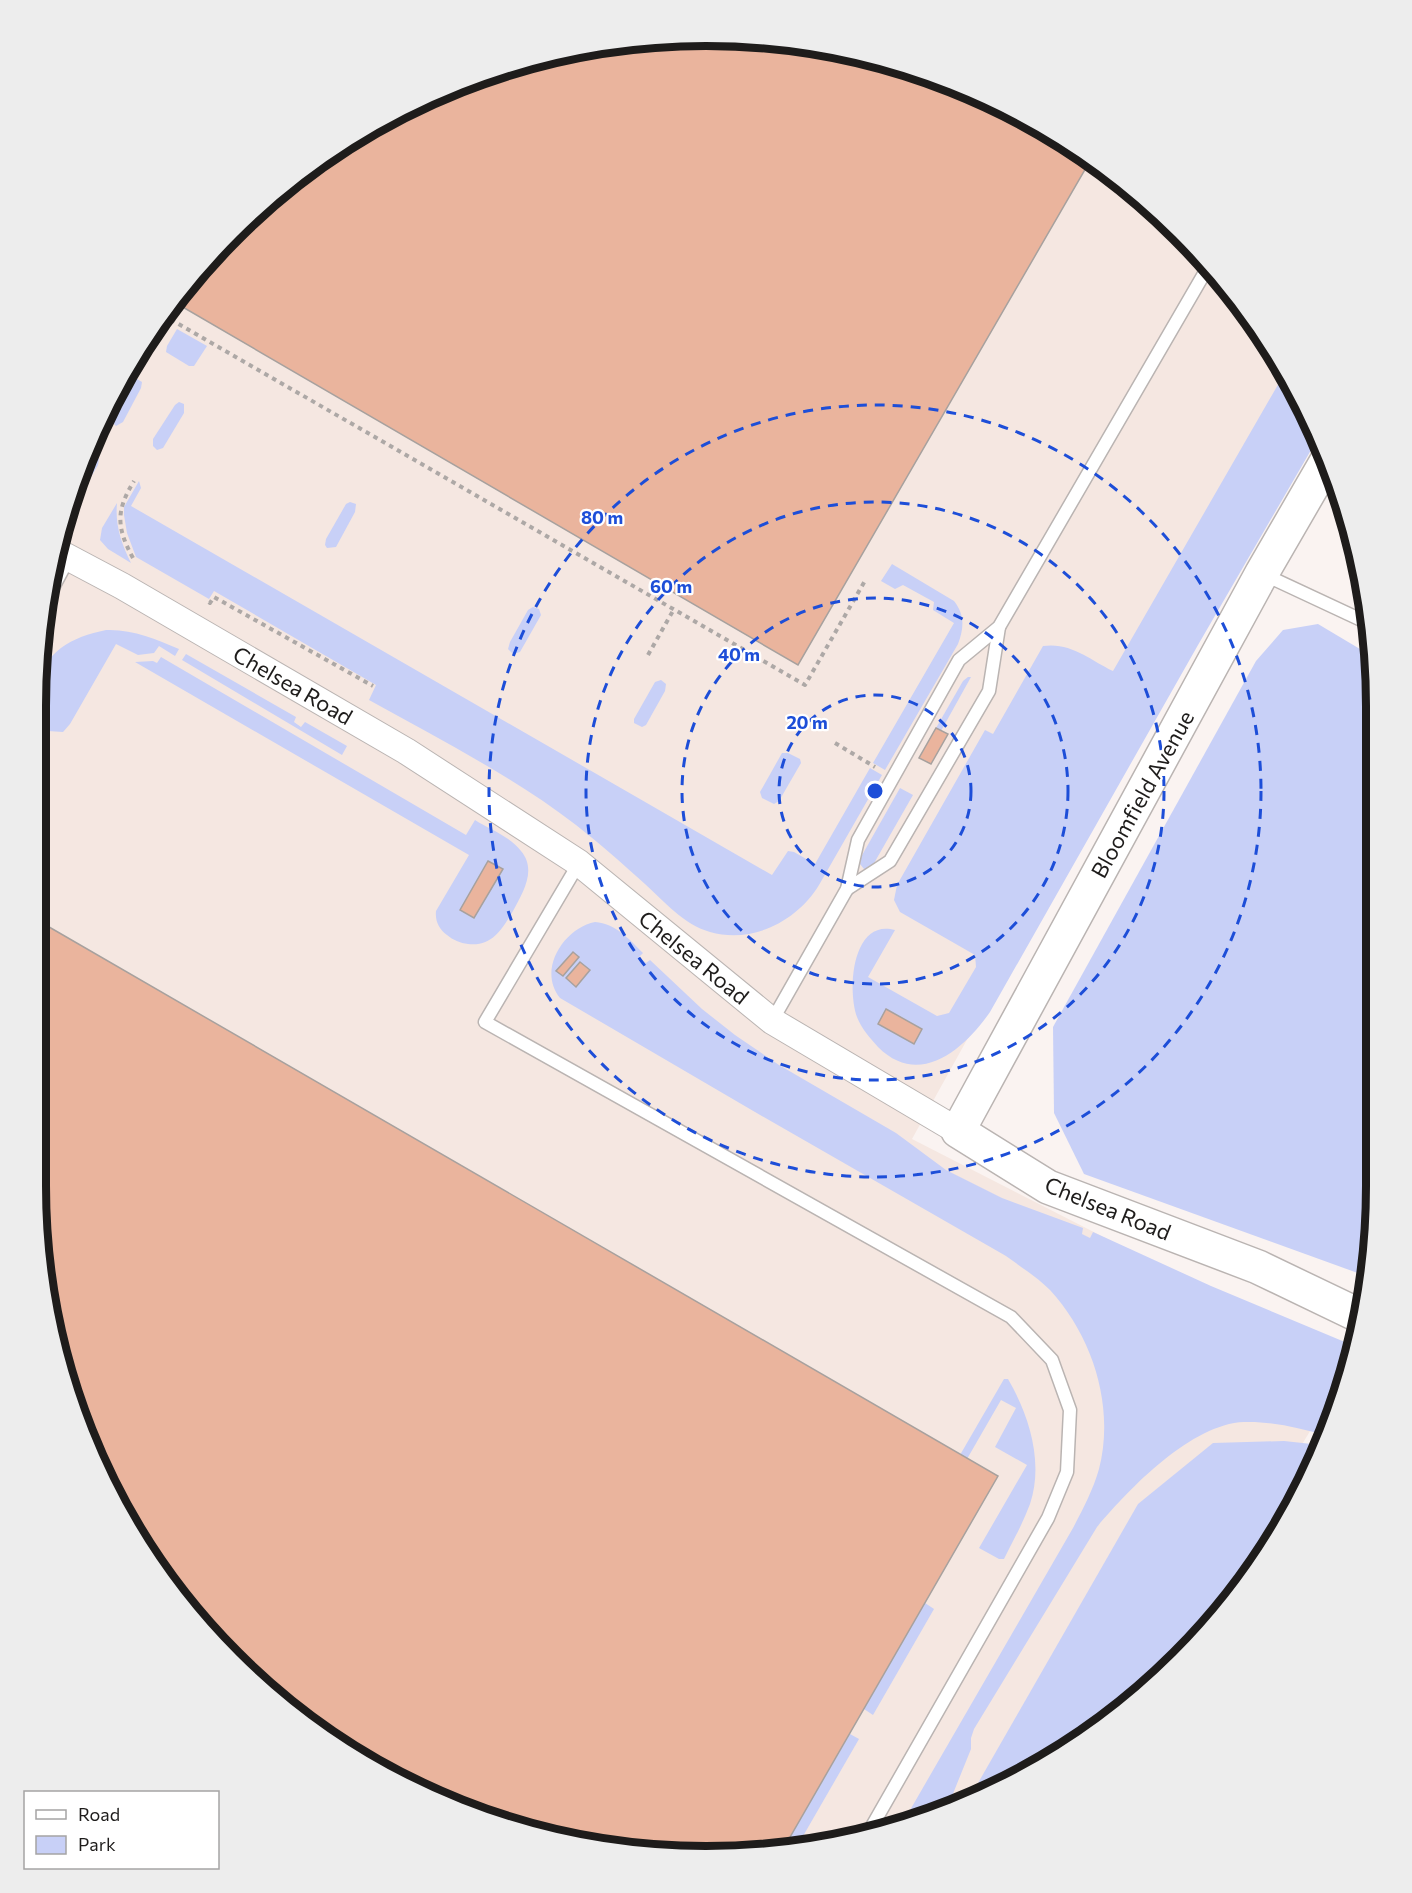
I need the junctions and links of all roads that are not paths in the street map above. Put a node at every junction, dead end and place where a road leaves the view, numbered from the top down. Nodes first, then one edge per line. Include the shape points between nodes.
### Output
1 (1204, 274) edge
2 (1321, 470) edge
3 (64, 556) edge
4 (1262, 573) junction
5 (1360, 619) edge
6 (999, 627) junction
7 (579, 863) junction
8 (847, 889) junction
9 (772, 1021) junction
10 (958, 1131) junction
11 (1354, 1313) edge
12 (873, 1825) edge

1 - 6 lane
2 - 4 street, Bloomfield Avenue
3 - 7 street, Chelsea Road via 122,585 406,751
4 - 5 lane
4 - 10 street, Bloomfield Avenue
6 - 8 lane via 959,660 858,840
6 - 8 lane via 989,691 890,861
7 - 9 street, Chelsea Road
7 - 12 lane via 485,1022 1011,1317 1052,1360 1070,1410 1067,1472 1048,1518
8 - 9 lane
9 - 10 street, Chelsea Road
10 - 11 street, Chelsea Road via 1048,1187 1258,1267

